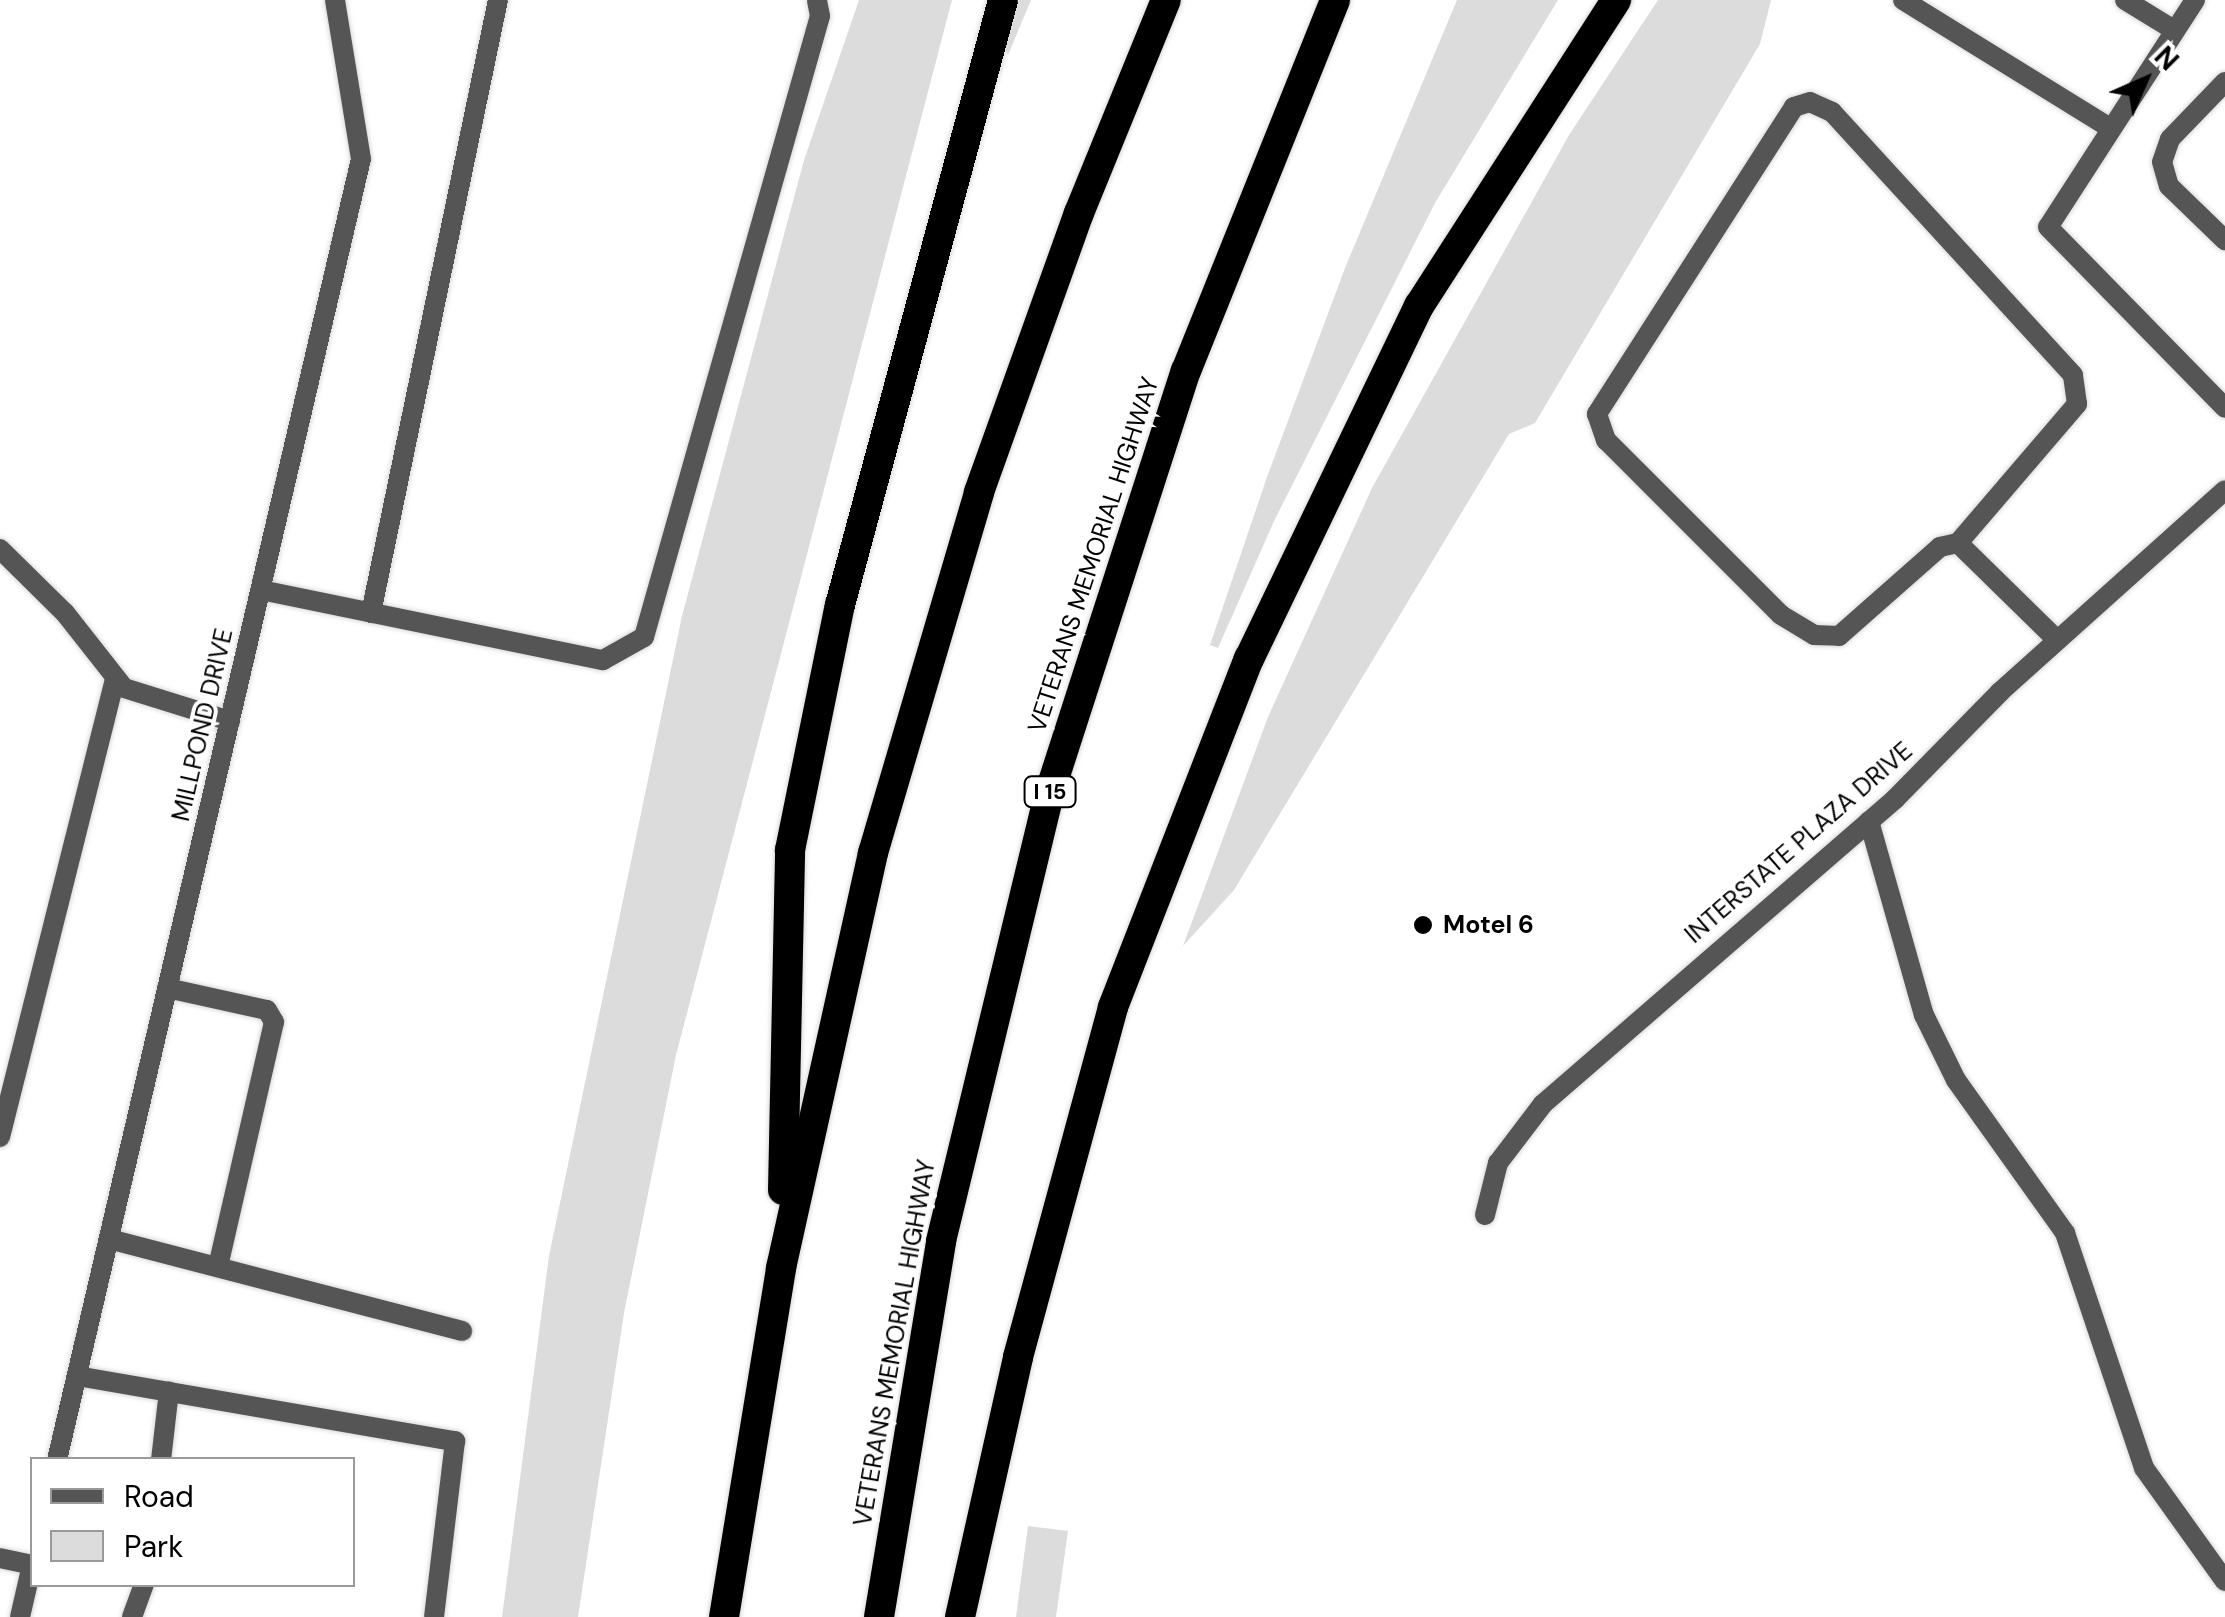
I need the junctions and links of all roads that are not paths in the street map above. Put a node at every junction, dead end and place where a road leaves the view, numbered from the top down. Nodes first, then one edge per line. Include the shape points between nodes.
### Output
1 (334, 0) edge
2 (498, 0) edge
3 (817, 0) edge
4 (1003, 0) edge
5 (1166, 0) edge
6 (1336, 0) edge
7 (1616, 0) edge
8 (1903, 0) edge
9 (2125, 0) edge
10 (2194, 0) edge
11 (2174, 30) junction
12 (2225, 82) edge
13 (2109, 127) junction
14 (2225, 240) edge
15 (2225, 408) edge
16 (2225, 490) edge
17 (1958, 543) junction
18 (0, 548) edge
19 (260, 590) junction
20 (372, 612) junction
21 (2057, 640) junction
22 (115, 679) junction
23 (230, 721) junction
24 (1869, 821) junction
25 (167, 988) junction
26 (0, 1136) edge
27 (1485, 1215) dead end
28 (109, 1238) junction
29 (218, 1267) junction
30 (781, 1268) junction
31 (462, 1331) dead end
32 (77, 1376) junction
33 (170, 1392) junction
34 (58, 1457) edge
35 (160, 1457) edge
36 (0, 1558) edge
37 (30, 1565) edge
38 (30, 1574) edge
39 (2225, 1580) edge
40 (143, 1587) edge
41 (20, 1617) edge
42 (132, 1617) edge
43 (434, 1617) edge
44 (724, 1617) edge
45 (878, 1617) edge
46 (960, 1617) edge

1 - 19 street, MILLPOND DRIVE via 361,158
2 - 20 street
3 - 20 street via 820,16 644,637 603,660
4 - 30 highway via 840,605 790,850
5 - 30 highway via 1028,352 924,672 864,889
6 - 45 highway, VETERANS MEMORIAL HIGHWAY / I 15 via 1186,371 1046,806 941,1241
7 - 46 highway via 1419,306 1248,660 1113,1006 1018,1356
8 - 13 street
9 - 11 street
10 - 11 street
11 - 13 street
12 - 14 street via 2170,140 2162,162 2169,186
13 - 15 street via 2049,216 2052,234
16 - 21 street, INTERSTATE PLAZA DRIVE
17 - 17 street via 1940,547 1839,636 1814,635 1781,615 1606,440 1597,414 1794,107 1810,102 1832,112 2074,375 2077,404
17 - 21 street
18 - 22 street via 66,613
19 - 20 street
19 - 23 street, MILLPOND DRIVE
21 - 24 street, INTERSTATE PLAZA DRIVE
22 - 23 street via 160,703
22 - 26 street
23 - 25 street, MILLPOND DRIVE
24 - 27 street, INTERSTATE PLAZA DRIVE via 1694,967 1522,1124 1488,1184
24 - 39 street via 1924,1015 1956,1080 2065,1234 2144,1468
25 - 28 street, MILLPOND DRIVE
25 - 29 street via 266,1010 274,1022
28 - 29 street
28 - 32 street, MILLPOND DRIVE
29 - 31 street
30 - 44 highway
32 - 33 street
32 - 34 street, MILLPOND DRIVE
33 - 35 street
33 - 43 street via 455,1441
36 - 37 street
38 - 41 street
40 - 42 street

